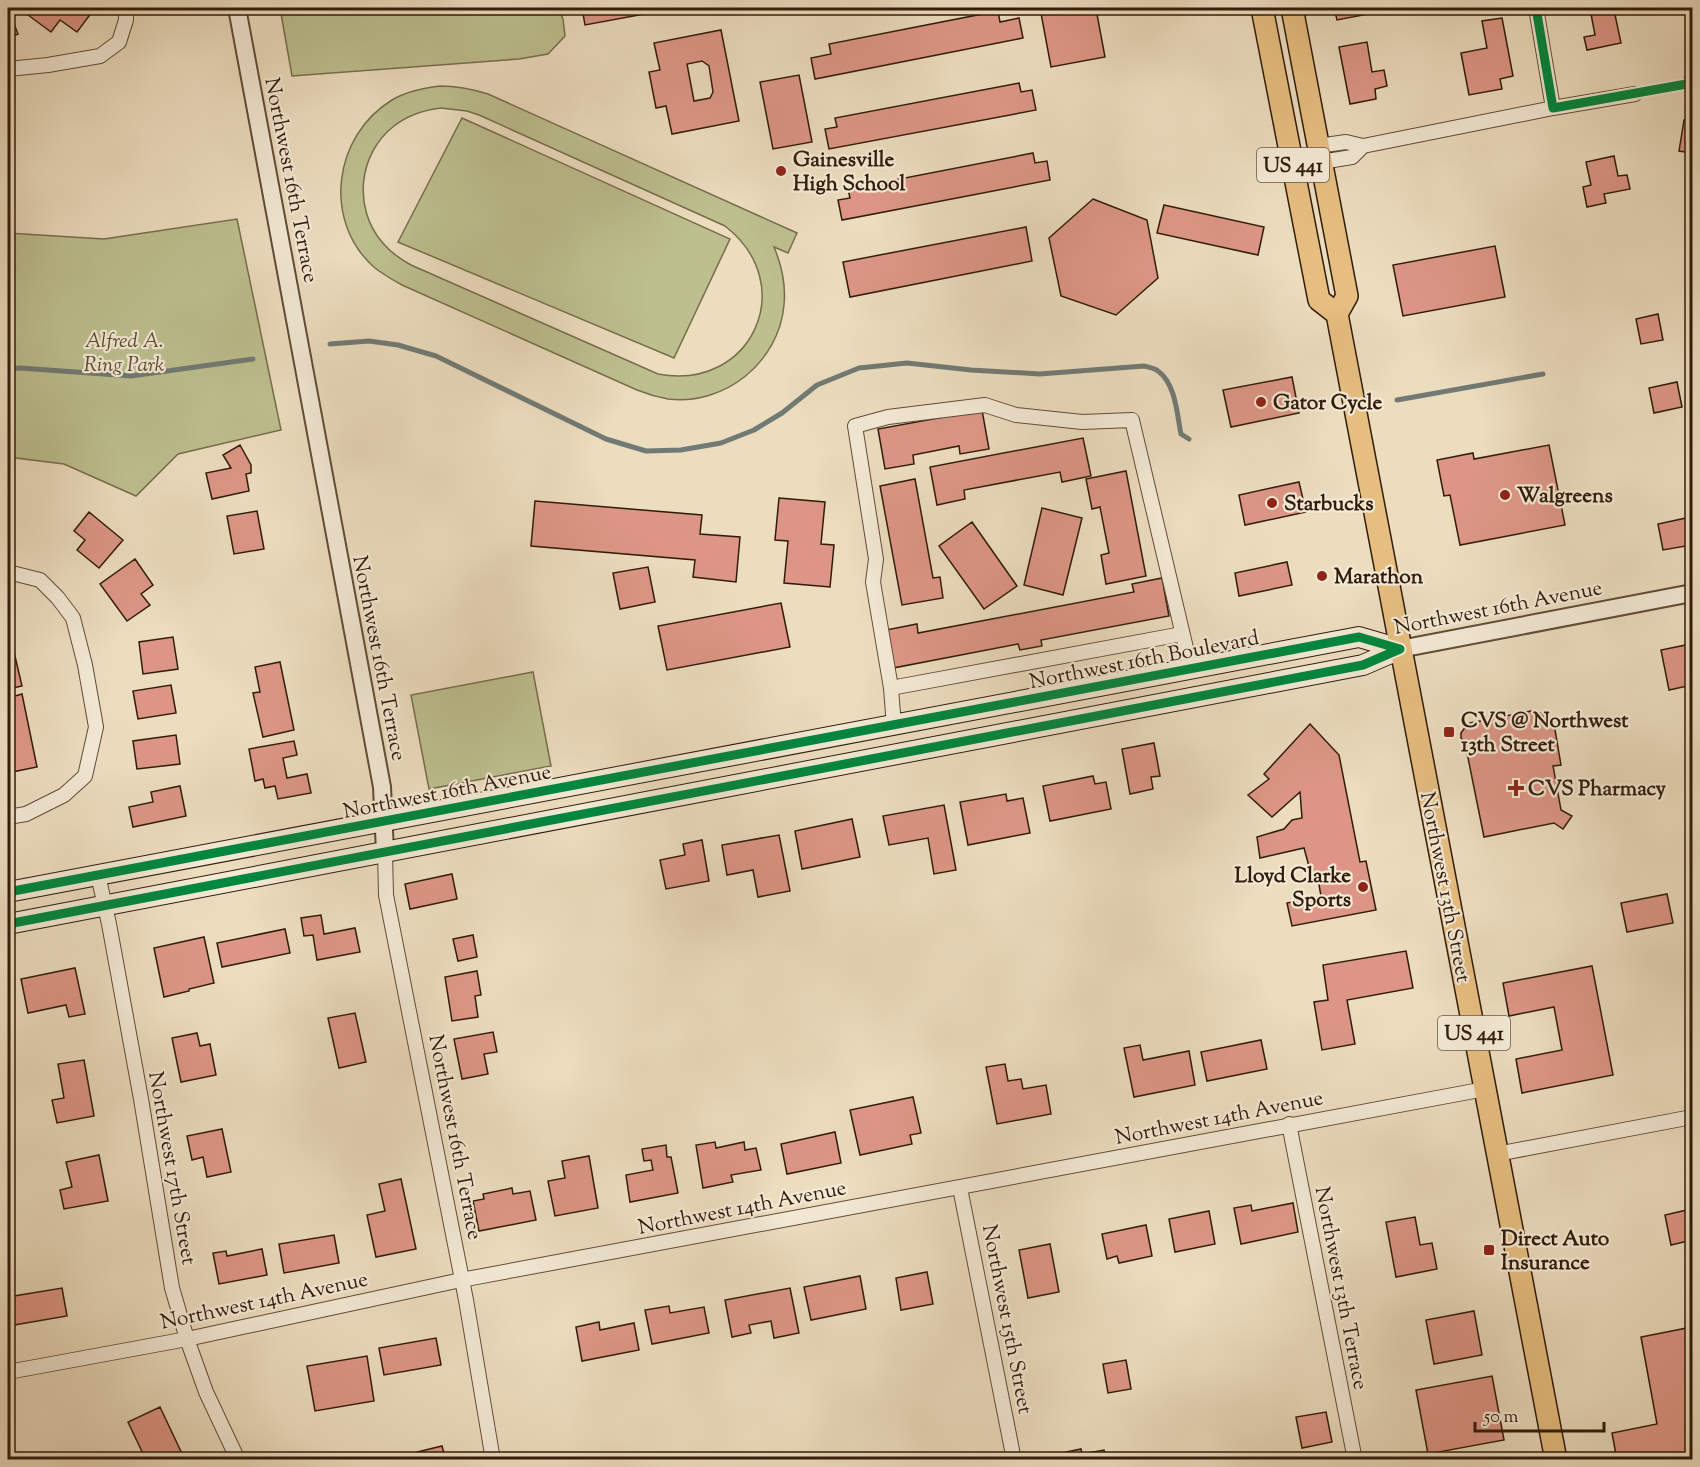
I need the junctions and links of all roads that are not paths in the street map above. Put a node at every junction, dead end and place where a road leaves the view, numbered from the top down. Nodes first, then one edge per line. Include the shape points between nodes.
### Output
1 (126, 8) edge
2 (237, 8) edge
3 (1262, 8) edge
4 (1278, 8) edge
5 (1292, 8) edge
6 (1536, 8) edge
7 (8, 69) edge
8 (1635, 94) dead end
9 (1553, 108) junction
10 (1320, 154) junction
11 (1337, 314) junction
12 (8, 572) edge
13 (1692, 593) edge
14 (1182, 634) junction
15 (1400, 649) junction
16 (1191, 669) junction
17 (891, 688) junction
18 (894, 726) junction
19 (894, 754) junction
20 (707, 760) junction
21 (707, 790) junction
22 (8, 817) edge
23 (383, 821) junction
24 (384, 852) junction
25 (98, 875) junction
26 (8, 892) edge
27 (105, 906) junction
28 (8, 924) edge
29 (1485, 1089) junction
30 (1692, 1117) edge
31 (1289, 1124) junction
32 (1497, 1154) junction
33 (960, 1188) junction
34 (461, 1280) junction
35 (187, 1339) junction
36 (8, 1372) edge
37 (238, 1460) edge
38 (493, 1460) edge
39 (1014, 1460) edge
40 (1355, 1460) edge
41 (1556, 1460) edge

1 - 7 street via 119,42 100,56
2 - 23 street, Northwest 16th Terrace via 382,787
3 - 11 main road, US 441 via 1319,300
4 - 10 main road via 1306,146 1310,153
5 - 10 main road, Northwest 13th Street / US 441
6 - 9 street
8 - 9 street
9 - 10 street via 1363,146 1352,157
10 - 11 main road, Northwest 13th Street / US 441 via 1347,296
11 - 15 main road, Northwest 13th Street / US 441
12 - 22 street via 40,580 74,618 96,727 85,776 64,795 26,814
13 - 15 street, Northwest 16th Avenue
14 - 16 street
14 - 17 street
14 - 17 street via 1132,420 1082,422 1016,415 985,405 888,417 855,426 876,559 873,582
15 - 16 main road, Northwest 16th Boulevard via 1359,637
15 - 19 main road, Northwest 16th Avenue via 1363,665
15 - 29 main road, Northwest 13th Street / US 441
16 - 18 main road, Northwest 16th Boulevard
17 - 18 street
18 - 19 main road
18 - 20 main road, Northwest 16th Avenue
19 - 21 main road, Northwest 16th Avenue
20 - 21 main road
20 - 23 main road, Northwest 16th Avenue
21 - 24 main road, Northwest 16th Avenue
23 - 24 street, Northwest 16th Terrace
23 - 25 main road, Northwest 16th Avenue
24 - 27 main road, Northwest 16th Avenue
24 - 34 street, Northwest 16th Terrace via 386,895
25 - 26 main road, Northwest 16th Avenue
25 - 27 street, Northwest 17th Street
27 - 28 main road, Northwest 16th Avenue
27 - 35 street, Northwest 17th Street via 172,1288
29 - 31 street, Northwest 14th Avenue
29 - 32 main road, Northwest 13th Street / US 441
30 - 32 street
31 - 33 street, Northwest 14th Avenue
31 - 40 street, Northwest 13th Terrace
32 - 41 main road, Northwest 13th Street / US 441
33 - 34 street, Northwest 14th Avenue
33 - 39 street, Northwest 15th Street
34 - 35 street, Northwest 14th Avenue
34 - 38 street, Northwest 16th Terrace
35 - 36 street, Northwest 14th Avenue
35 - 37 street, Northwest 17th Street via 206,1392

